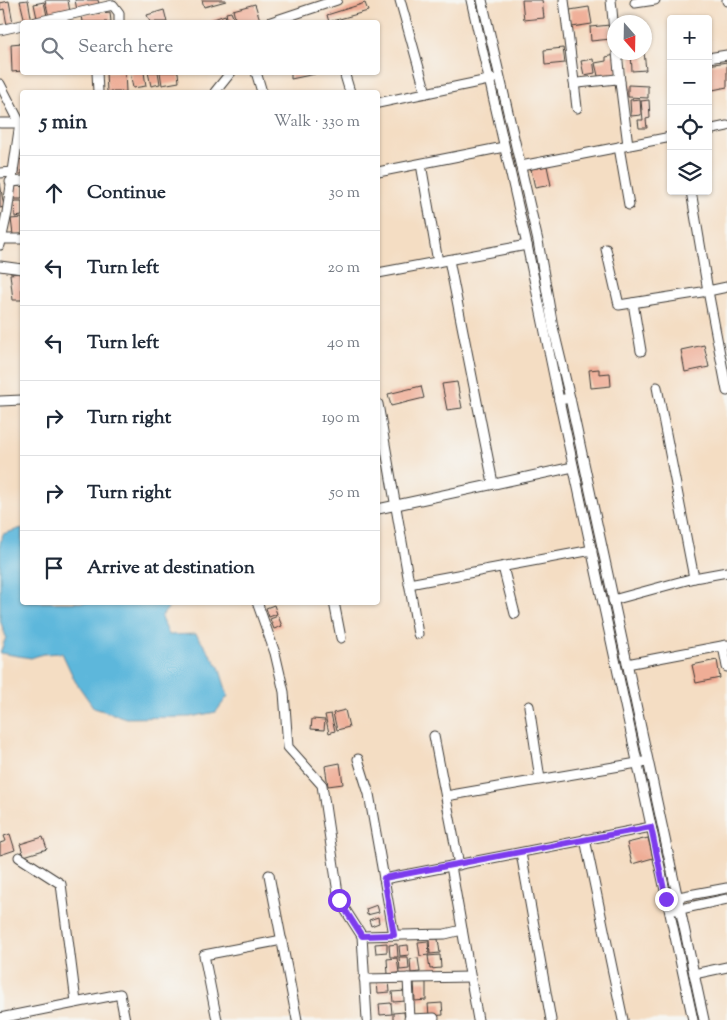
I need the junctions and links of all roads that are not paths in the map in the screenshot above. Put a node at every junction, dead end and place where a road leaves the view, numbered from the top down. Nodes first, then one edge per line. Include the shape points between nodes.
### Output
1 (337, 0) edge
2 (400, 0) edge
3 (471, 0) edge
4 (482, 0) edge
5 (564, 0) edge
6 (611, 0) edge
7 (655, 0) edge
8 (635, 3) dead end
9 (612, 15) edge
10 (45, 20) edge
11 (119, 20) edge
12 (277, 20) edge
13 (20, 25) edge
14 (0, 30) edge
15 (727, 55) edge
16 (712, 57) edge
17 (618, 60) edge
18 (97, 75) edge
19 (229, 75) edge
20 (257, 75) edge
21 (345, 75) edge
22 (500, 78) junction
23 (489, 80) junction
24 (574, 82) junction
25 (620, 82) junction
26 (0, 84) edge
27 (98, 90) edge
28 (217, 90) edge
29 (261, 90) edge
30 (349, 90) edge
31 (426, 93) junction
32 (380, 103) edge
33 (577, 108) dead end
34 (20, 121) edge
35 (0, 123) edge
36 (20, 123) edge
37 (727, 126) edge
38 (20, 129) edge
39 (712, 129) edge
40 (667, 138) edge
41 (623, 146) junction
42 (504, 147) junction
43 (421, 164) junction
44 (521, 166) junction
45 (13, 172) junction
46 (380, 172) edge
47 (0, 173) edge
48 (20, 181) edge
49 (10, 182) junction
50 (692, 195) edge
51 (629, 205) dead end
52 (20, 239) edge
53 (1, 242) edge
54 (527, 245) junction
55 (606, 249) dead end
56 (449, 260) junction
57 (438, 262) junction
58 (0, 266) edge
59 (20, 269) edge
60 (380, 274) edge
61 (727, 288) edge
62 (708, 291) junction
63 (633, 302) junction
64 (548, 328) junction
65 (641, 351) dead end
66 (657, 387) dead end
67 (727, 391) edge
68 (570, 398) junction
69 (20, 400) edge
70 (559, 400) junction
71 (0, 401) edge
72 (380, 415) edge
73 (573, 466) junction
74 (493, 483) junction
75 (397, 505) junction
76 (380, 509) edge
77 (592, 550) junction
78 (503, 567) junction
79 (727, 572) edge
80 (694, 578) junction
81 (409, 584) junction
82 (614, 600) junction
83 (258, 605) edge
84 (335, 605) edge
85 (515, 614) dead end
86 (418, 634) dead end
87 (341, 638) dead end
88 (725, 646) edge
89 (627, 664) junction
90 (727, 667) edge
91 (529, 706) dead end
92 (434, 736) dead end
93 (358, 759) dead end
94 (648, 761) junction
95 (637, 763) junction
96 (540, 779) junction
97 (446, 796) junction
98 (651, 827) junction
99 (585, 839) junction
100 (521, 853) junction
101 (19, 857) dead end
102 (455, 866) junction
103 (269, 875) dead end
104 (384, 878) junction
105 (727, 888) edge
106 (677, 897) junction
107 (666, 899) junction
108 (727, 899) edge
109 (680, 909) junction
110 (668, 912) junction
111 (462, 930) junction
112 (394, 935) junction
113 (362, 936) junction
114 (282, 940) junction
115 (727, 967) edge
116 (694, 974) junction
117 (470, 977) junction
118 (408, 978) junction
119 (364, 979) junction
120 (76, 1002) junction
121 (23, 1017) edge
122 (0, 1018) edge
123 (434, 1018) dead end
124 (125, 1020) edge
125 (217, 1020) edge
126 (297, 1020) edge
127 (367, 1020) edge
128 (410, 1020) edge
129 (478, 1020) edge
130 (551, 1020) edge
131 (622, 1020) edge
132 (693, 1020) edge
133 (704, 1020) edge

1 - 12 street
2 - 31 street
3 - 23 street
4 - 22 street
5 - 24 street
6 - 9 street
7 - 8 street
10 - 11 street via 113,5 119,13
13 - 14 street
15 - 16 street
17 - 25 street
18 - 27 street
19 - 28 street
20 - 29 street
21 - 30 street
22 - 23 street
22 - 44 street
23 - 31 street
23 - 42 street
24 - 25 street via 617,79
24 - 33 street
25 - 41 street
26 - 34 street
31 - 32 street
35 - 36 street
37 - 39 street
38 - 45 street
40 - 41 street
41 - 44 street
41 - 51 street
42 - 43 street
42 - 54 street
43 - 46 street
43 - 57 street
44 - 64 street via 538,242
45 - 47 street
45 - 49 street
48 - 49 street
49 - 53 street
50 - 62 street
52 - 53 street
54 - 56 street
54 - 64 street
55 - 63 street via 620,305
56 - 57 street
56 - 74 street
57 - 60 street
58 - 59 street
61 - 62 street
62 - 63 street
62 - 67 street
63 - 65 street
64 - 68 street
64 - 70 street
66 - 80 street
68 - 70 street
68 - 82 street
69 - 71 street
70 - 73 street
72 - 75 street
73 - 74 street
73 - 77 street
74 - 75 street
75 - 76 street
75 - 81 street
77 - 78 street
77 - 95 street
78 - 81 street
78 - 85 street
79 - 80 street
80 - 82 street
81 - 86 street
82 - 89 street
83 - 113 street via 275,653 284,692 288,746 322,785 339,900
84 - 87 street
88 - 89 street
88 - 90 street
89 - 94 street
91 - 96 street
92 - 97 street
93 - 104 street via 369,794
94 - 95 street
94 - 106 street
95 - 96 street
95 - 98 street
96 - 97 street
97 - 102 street
98 - 99 street
98 - 107 street
99 - 100 street
99 - 131 street
100 - 102 street
100 - 130 street
101 - 120 street via 61,884
102 - 104 street
102 - 111 street
103 - 114 street
104 - 112 street
105 - 106 street
106 - 107 street
106 - 109 street
107 - 110 street
108 - 109 street
109 - 110 street
109 - 116 street
110 - 132 street
111 - 112 street via 445,934
111 - 117 street
112 - 113 street
113 - 119 street
114 - 125 street via 204,955
114 - 126 street
115 - 116 street
116 - 133 street
117 - 118 street
117 - 129 street
118 - 119 street
118 - 128 street
119 - 127 street
120 - 121 street
120 - 124 street via 120,994
121 - 122 street
123 - 128 street

